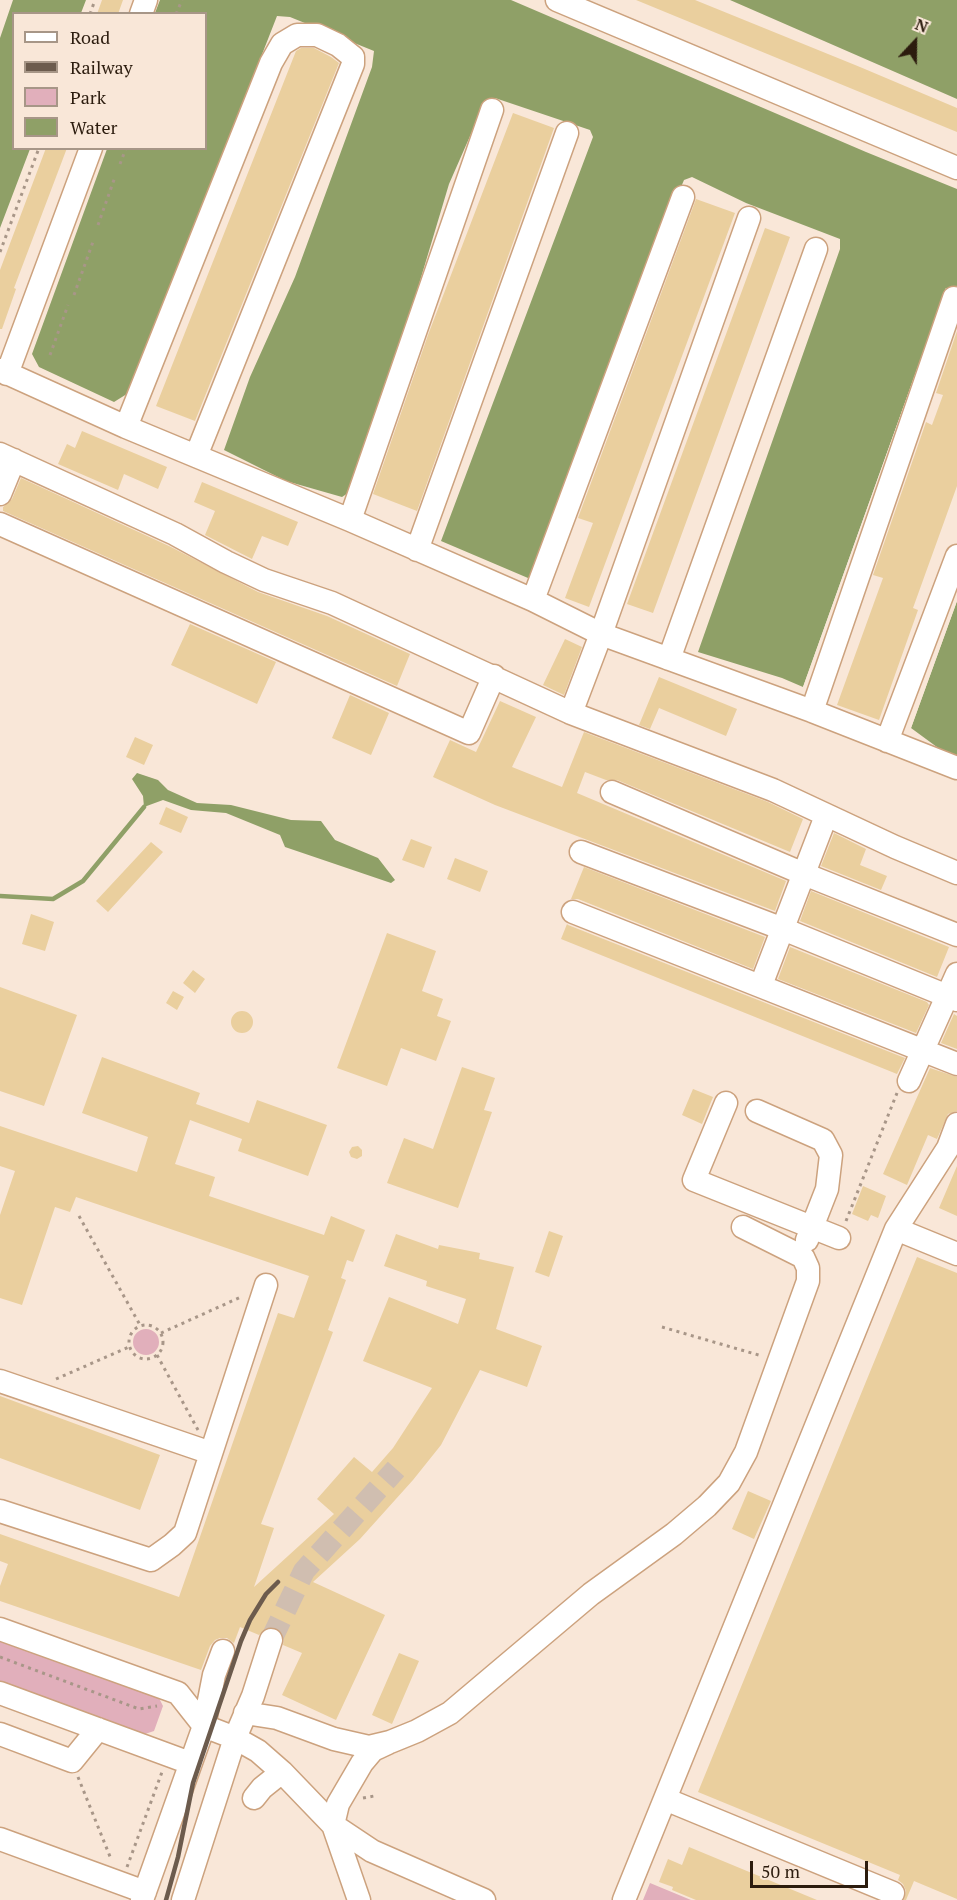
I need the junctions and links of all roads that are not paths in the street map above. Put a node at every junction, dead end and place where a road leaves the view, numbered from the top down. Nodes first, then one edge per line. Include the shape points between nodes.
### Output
1 (557, 0) edge
2 (492, 110) dead end
3 (567, 133) dead end
4 (90, 150) edge
5 (957, 168) edge
6 (683, 197) dead end
7 (749, 218) dead end
8 (816, 249) dead end
9 (954, 298) dead end
10 (4, 372) edge
11 (126, 427) junction
12 (196, 456) junction
13 (7, 457) edge
14 (0, 494) edge
15 (350, 520) junction
16 (0, 524) edge
17 (417, 550) junction
18 (957, 556) edge
19 (534, 600) junction
20 (601, 634) junction
21 (669, 659) junction
22 (494, 676) junction
23 (812, 711) junction
24 (571, 713) junction
25 (887, 741) junction
26 (957, 768) edge
27 (612, 792) dead end
28 (826, 816) junction
29 (581, 852) dead end
30 (957, 873) edge
31 (804, 874) junction
32 (573, 912) dead end
33 (783, 929) junction
34 (957, 935) edge
35 (957, 974) edge
36 (761, 985) junction
37 (953, 998) edge
38 (922, 1050) junction
39 (957, 1064) edge
40 (909, 1081) road end
41 (726, 1103) dead end
42 (757, 1111) dead end
43 (957, 1125) edge
44 (743, 1227) dead end
45 (812, 1227) junction
46 (896, 1229) junction
47 (839, 1238) road end
48 (957, 1254) edge
49 (803, 1257) junction
50 (266, 1285) road end
51 (0, 1381) edge
52 (211, 1454) junction
53 (0, 1511) edge
54 (0, 1629) edge
55 (271, 1640) tunnel mouth
56 (223, 1651) dead end
57 (0, 1693) edge
58 (245, 1713) junction
59 (204, 1726) junction
60 (98, 1729) junction
61 (0, 1734) edge
62 (235, 1738) junction
63 (390, 1742) junction
64 (190, 1763) junction
65 (282, 1772) junction
66 (254, 1798) dead end
67 (665, 1799) junction
68 (333, 1825) junction
69 (0, 1839) edge
70 (143, 1896) edge
71 (903, 1897) edge
72 (183, 1900) edge
73 (359, 1900) edge
74 (484, 1900) edge
75 (624, 1900) edge

1 - 5 street
2 - 15 street
3 - 17 street
4 - 10 street
6 - 19 street
7 - 20 street
8 - 21 street
9 - 23 street
10 - 11 street
11 - 12 street
11 - 12 street via 271,63 282,44 297,35 317,35 353,57 353,64
12 - 15 street
13 - 14 street
13 - 22 street via 175,534 264,580 332,603
15 - 17 street
16 - 22 street via 469,733
17 - 19 street
18 - 25 street
19 - 20 street
20 - 21 street
20 - 24 street
21 - 23 street
22 - 24 street
23 - 25 street
24 - 28 street via 773,790
25 - 26 street
27 - 31 street
28 - 30 street
28 - 31 street
29 - 33 street
31 - 33 street
31 - 34 street
32 - 36 street
33 - 36 street
33 - 37 street
35 - 37 street
36 - 38 street
37 - 38 street
38 - 39 street
38 - 40 street
41 - 45 street via 694,1180
42 - 45 street via 823,1140 831,1155 827,1189
43 - 46 street via 948,1148
44 - 49 street
45 - 47 street
45 - 49 street
46 - 48 street
46 - 67 street
49 - 63 street via 808,1281 746,1452 729,1483 708,1506 591,1594 450,1713
50 - 52 street
51 - 52 street
52 - 53 street via 185,1533 151,1560
54 - 59 street via 178,1693
55 - 58 street
56 - 59 street
57 - 60 street
58 - 62 street
58 - 63 street via 277,1718 356,1745 369,1747
59 - 62 street
59 - 64 street
60 - 61 street via 72,1761
60 - 64 street
62 - 65 street
62 - 72 street
63 - 68 street via 374,1750 362,1763 338,1804
64 - 70 street
65 - 66 street
65 - 68 street
67 - 71 street
67 - 75 street
68 - 73 street
68 - 74 street via 372,1851
69 - 70 street via 71,1872 121,1883

